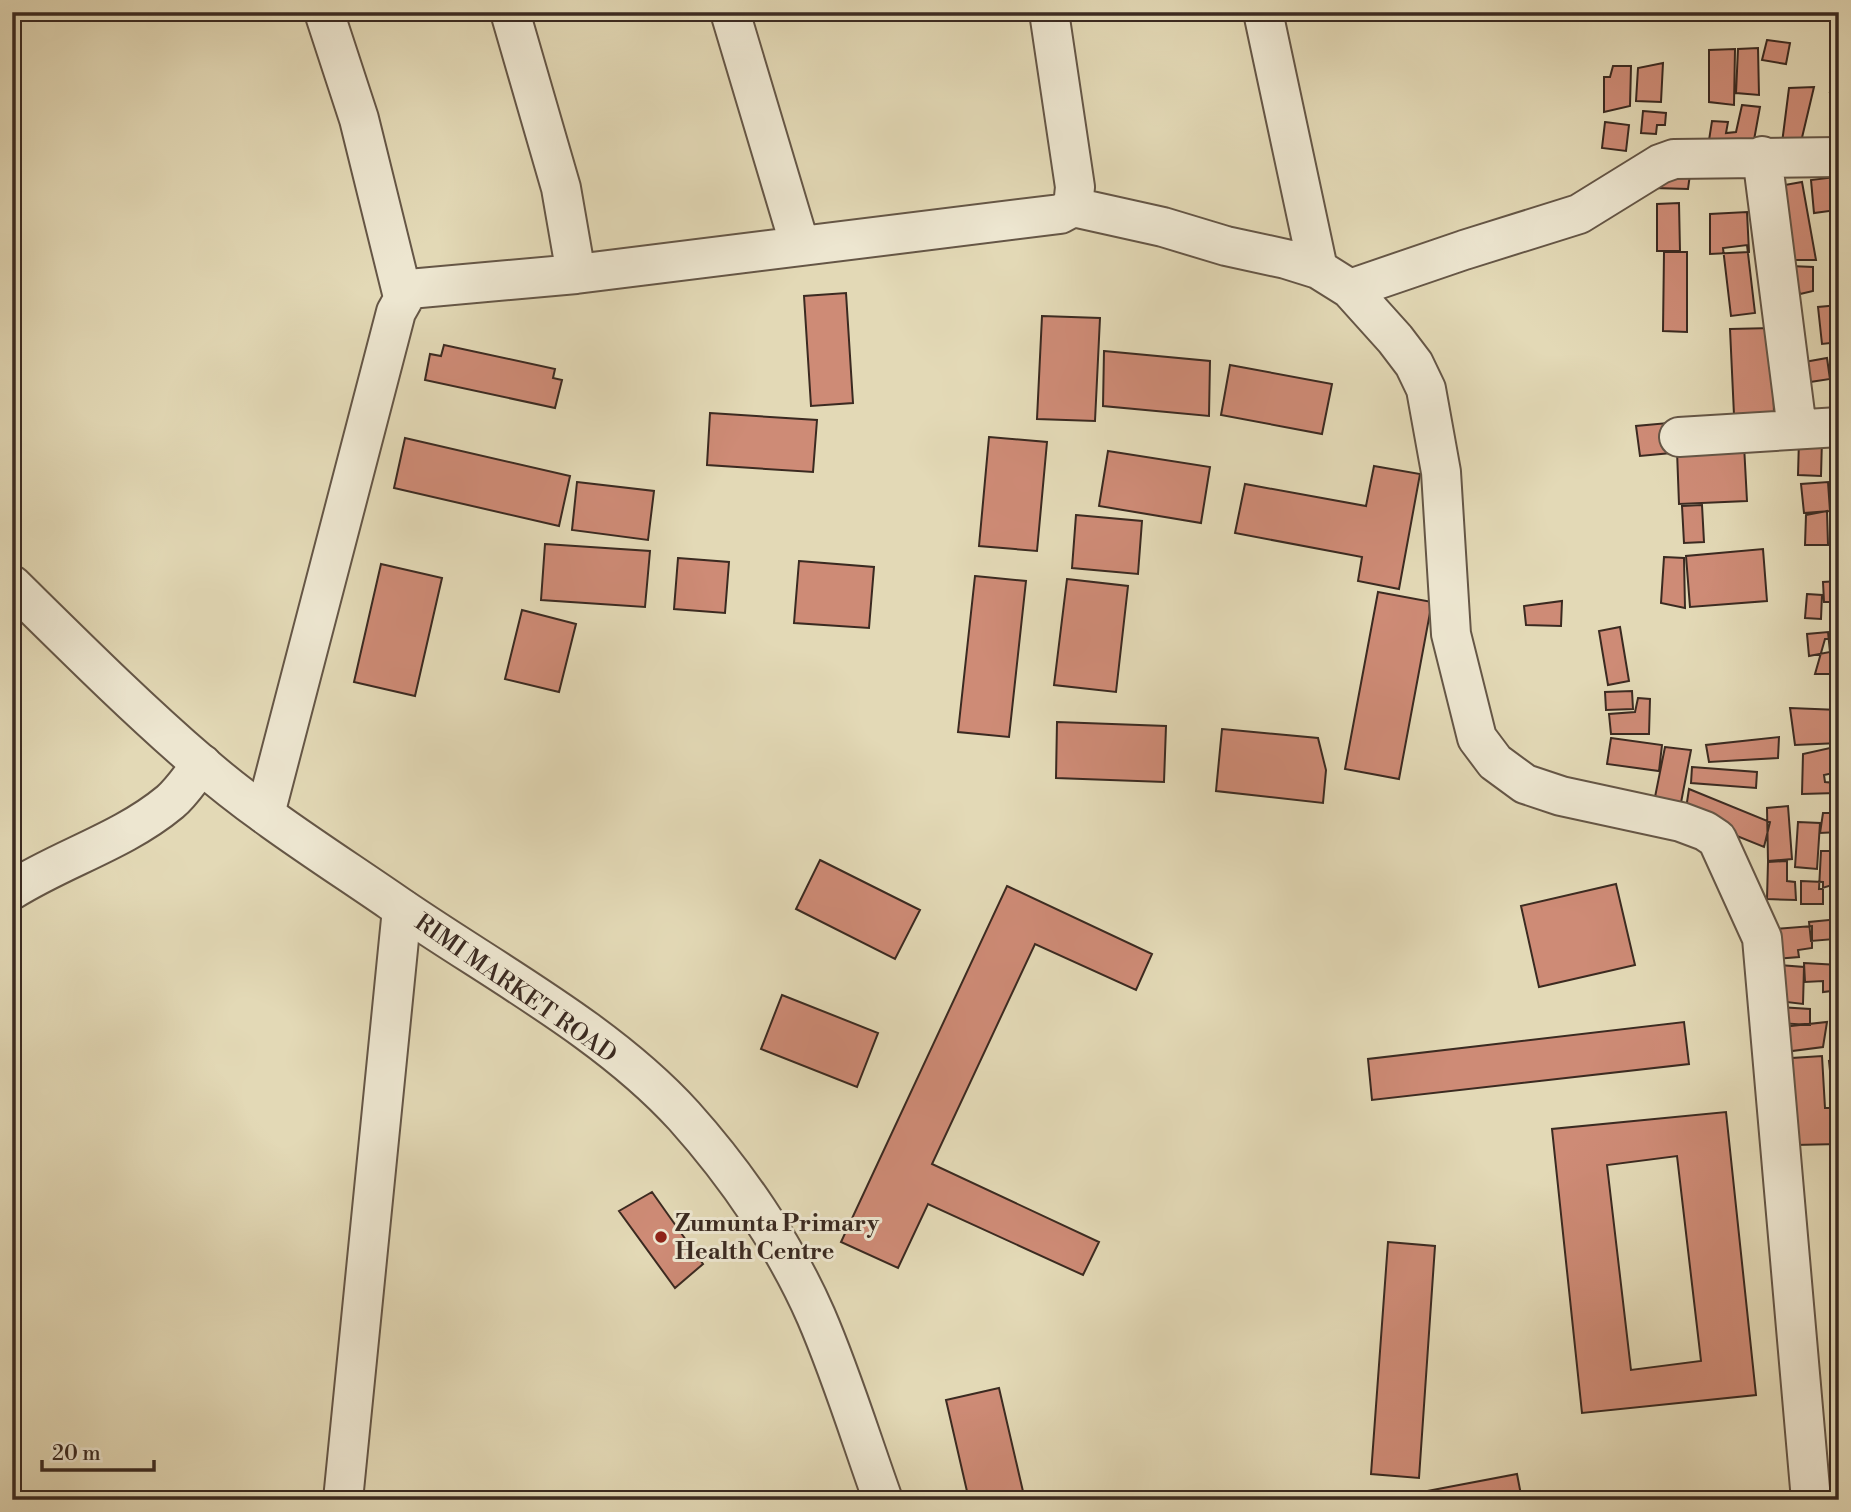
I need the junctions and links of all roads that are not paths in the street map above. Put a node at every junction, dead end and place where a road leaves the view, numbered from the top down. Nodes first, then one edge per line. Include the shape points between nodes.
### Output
1 (324, 12) edge
2 (509, 12) edge
3 (730, 12) edge
4 (1049, 12) edge
5 (1263, 12) edge
6 (1762, 156) junction
7 (1839, 157) edge
8 (1073, 208) junction
9 (800, 246) junction
10 (1318, 269) junction
11 (576, 274) junction
12 (1350, 289) junction
13 (403, 297) junction
14 (1839, 427) edge
15 (1797, 429) junction
16 (1679, 437) dead end
17 (12, 585) edge
18 (202, 764) junction
19 (265, 814) junction
20 (12, 890) edge
21 (402, 909) junction
22 (1839, 1458) edge
23 (344, 1500) edge
24 (883, 1500) edge
25 (1811, 1500) edge

1 - 13 street via 359,119
2 - 11 street via 561,188
3 - 9 street
4 - 8 street via 1075,187
5 - 10 street
6 - 7 street
6 - 12 street via 1674,159 1579,214
6 - 15 street
8 - 9 street via 1060,214
8 - 10 street
9 - 11 street
10 - 12 street
11 - 13 street via 409,289
12 - 25 street via 1395,339 1426,389 1441,472 1451,634 1477,738 1495,762 1525,784 1681,822 1717,839 1762,938
13 - 19 street
14 - 15 street
15 - 16 street
17 - 18 street, RIMI MARKET ROAD via 102,675
18 - 19 street, RIMI MARKET ROAD
18 - 20 street via 171,801 133,827
19 - 21 street, RIMI MARKET ROAD
21 - 23 street
21 - 24 street, RIMI MARKET ROAD via 585,1031 637,1072 682,1115 720,1161 783,1254 816,1316
22 - 25 street via 1824,1489

